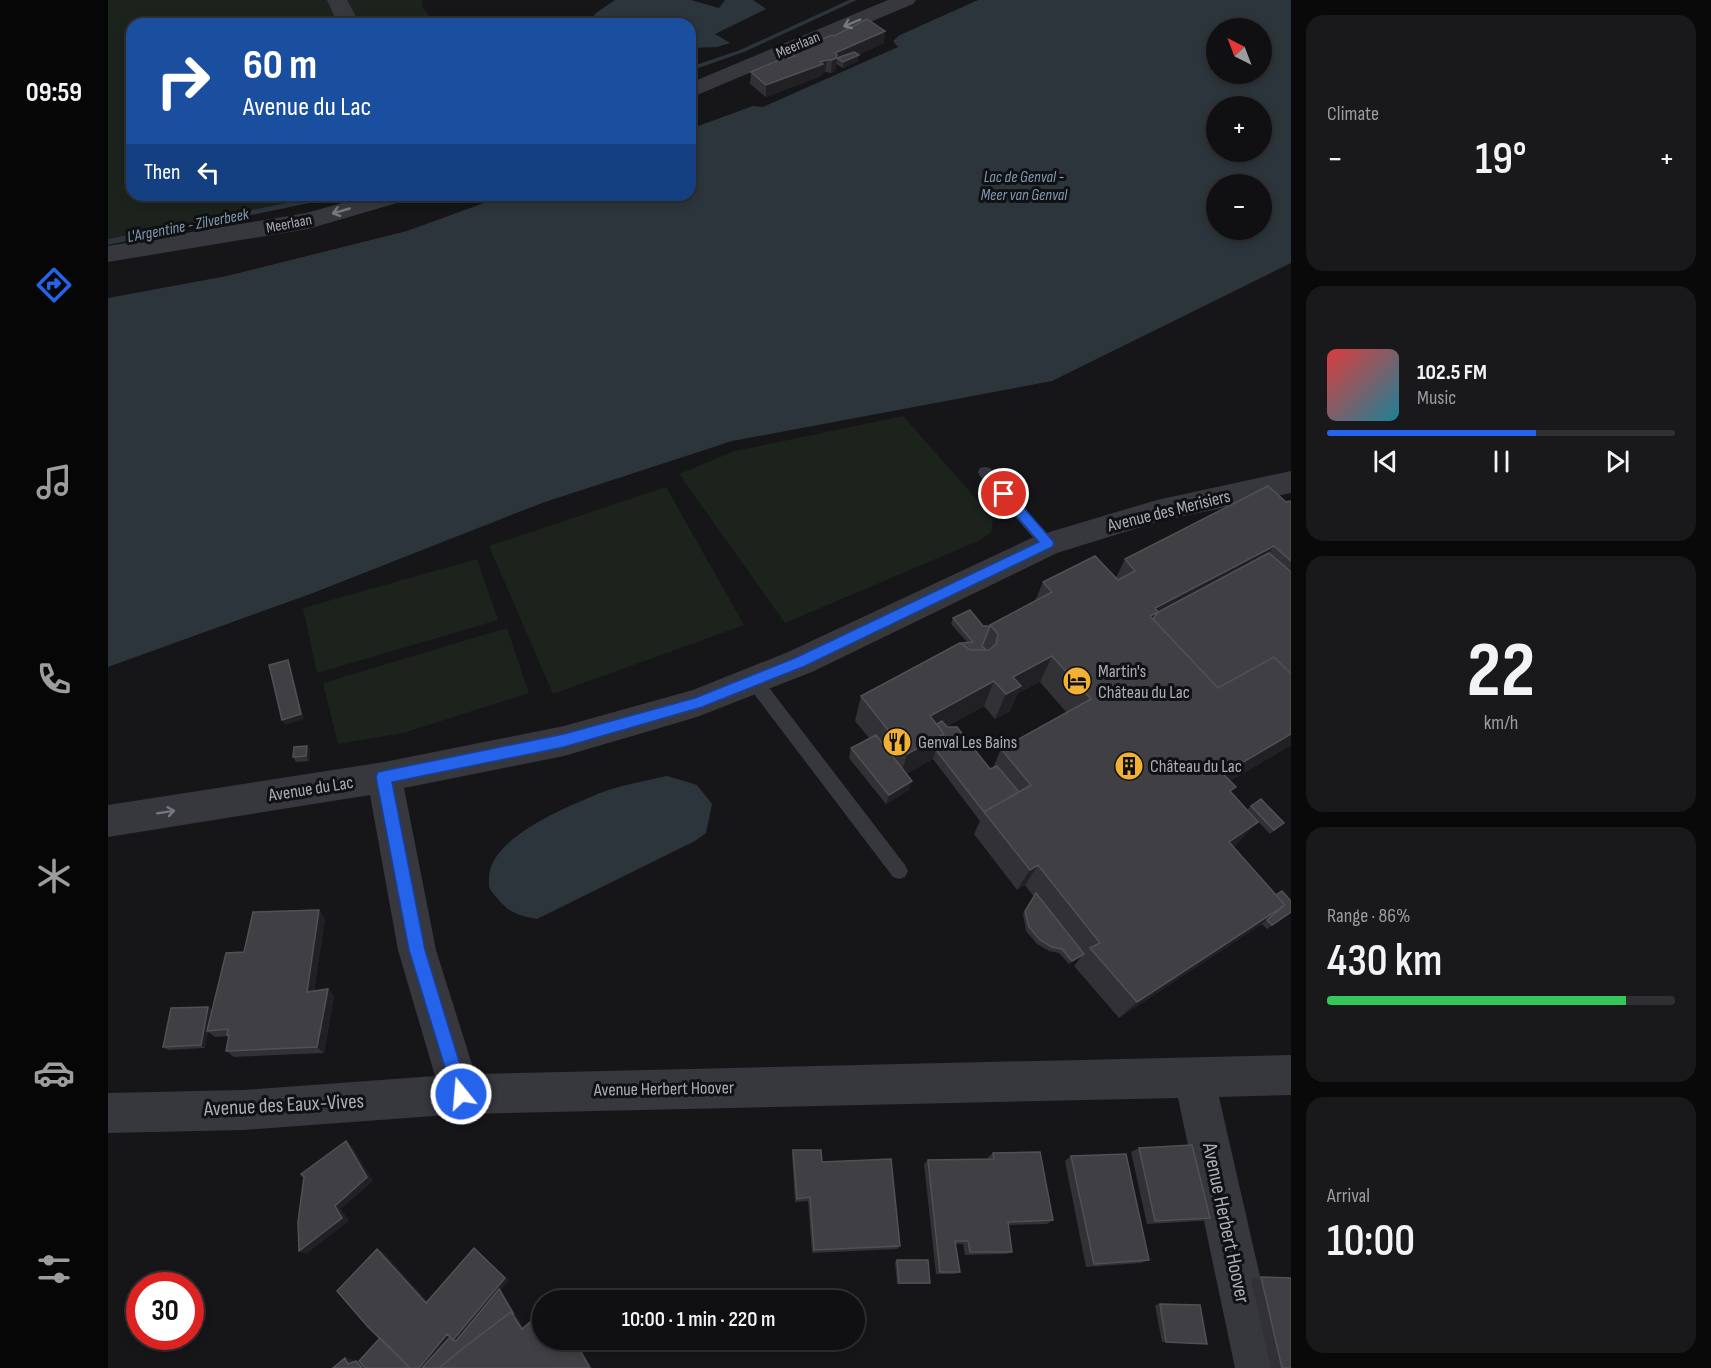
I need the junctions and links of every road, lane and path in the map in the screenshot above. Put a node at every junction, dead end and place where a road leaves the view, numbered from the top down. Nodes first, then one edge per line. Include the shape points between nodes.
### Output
1 (337, 0) edge
2 (906, 0) edge
3 (346, 18) edge
4 (696, 88) edge
5 (377, 201) edge
6 (108, 254) edge
7 (985, 472) dead end
8 (1291, 482) edge
9 (1047, 543) junction
10 (754, 681) junction
11 (384, 777) junction
12 (108, 821) edge
13 (899, 871) dead end
14 (1291, 1075) edge
15 (1194, 1077) junction
16 (461, 1094) junction
17 (108, 1113) edge
18 (1258, 1368) edge

1 - 3 street
2 -> 4 street, Meerlaan
5 -> 6 street, Meerlaan via 308,221
7 - 9 lane
8 - 9 street, Avenue des Merisiers via 1157,511
9 - 10 street, Avenue du Lac
10 - 11 street, Avenue du Lac via 697,703 564,741
10 - 13 lane
12 -> 11 street, Avenue du Lac
11 - 16 street via 417,950
14 - 15 street, Avenue Herbert Hoover
15 - 16 street, Avenue Herbert Hoover
15 - 18 street, Avenue Herbert Hoover
16 - 17 street, Avenue des Eaux-Vives via 243,1110

